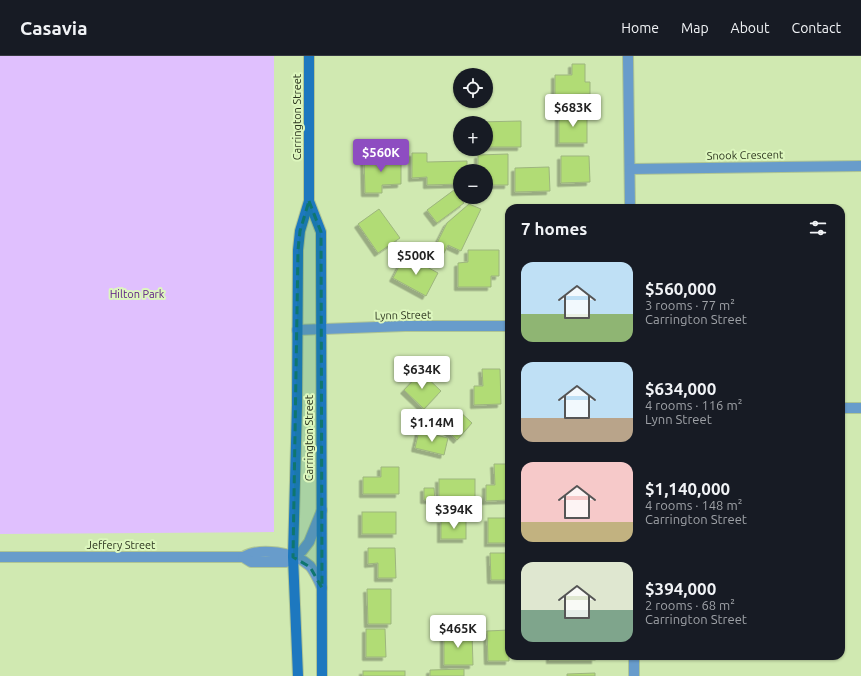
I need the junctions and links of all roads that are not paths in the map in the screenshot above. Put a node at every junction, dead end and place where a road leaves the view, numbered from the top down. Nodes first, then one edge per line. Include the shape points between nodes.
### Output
1 (309, 56) edge
2 (628, 56) edge
3 (861, 166) edge
4 (630, 169) junction
5 (309, 201) junction
6 (630, 204) edge
7 (505, 326) edge
8 (297, 330) junction
9 (321, 330) junction
10 (845, 408) edge
11 (861, 408) edge
12 (322, 510) junction
13 (0, 557) edge
14 (293, 557) junction
15 (322, 588) junction
16 (634, 660) edge
17 (298, 676) edge
18 (322, 676) edge
19 (634, 676) edge

1 - 5 main road, Carrington Street
2 - 4 street
3 - 4 street, Snook Crescent
4 - 6 street
5 - 8 main road, Carrington Street via 300,231
5 - 9 main road, Carrington Street via 321,232
7 - 9 street, Lynn Street via 405,326
8 - 9 street, Lynn Street
8 - 14 main road, Carrington Street
9 - 12 main road, Carrington Street
10 - 11 street
12 - 14 street via 309,542
12 - 15 main road, Carrington Street
13 - 14 street, Jeffery Street via 243,557 251,552 284,552
14 - 15 street, Jeffery Street via 310,567
14 - 17 main road, Carrington Street
15 - 18 main road, Carrington Street
16 - 19 street

